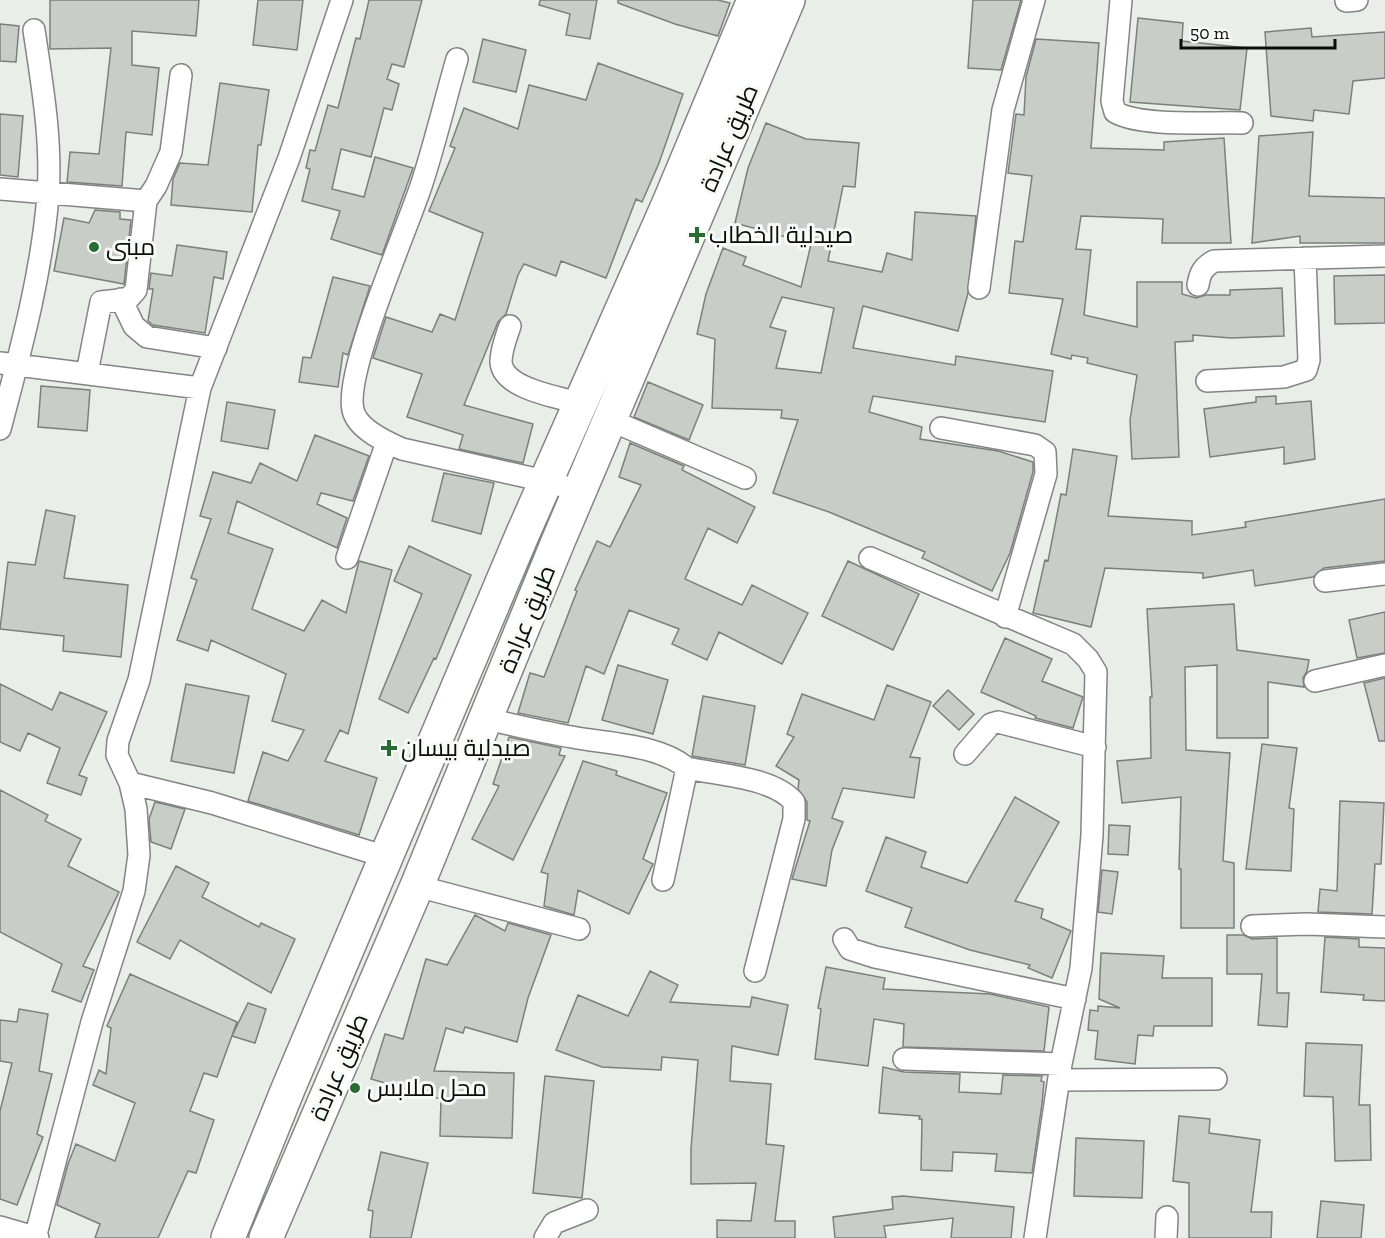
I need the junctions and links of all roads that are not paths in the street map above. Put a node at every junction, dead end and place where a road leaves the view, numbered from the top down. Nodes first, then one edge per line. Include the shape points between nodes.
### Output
1 (342, 0) edge
2 (754, 0) edge
3 (788, 0) edge
4 (1034, 0) edge
5 (1121, 0) edge
6 (34, 30) dead end
7 (457, 59) dead end
8 (181, 75) dead end
9 (1242, 123) dead end
10 (0, 189) edge
11 (48, 194) junction
12 (146, 201) junction
13 (1385, 256) edge
14 (1305, 258) junction
15 (1198, 285) dead end
16 (979, 288) dead end
17 (121, 299) junction
18 (510, 326) dead end
19 (216, 348) junction
20 (9, 364) edge
21 (87, 373) junction
22 (1207, 381) dead end
23 (200, 388) junction
24 (579, 403) junction
25 (610, 420) junction
26 (941, 428) dead end
27 (0, 429) edge
28 (387, 442) junction
29 (745, 478) dead end
30 (545, 480) junction
31 (580, 491) junction
32 (523, 533) junction
33 (557, 544) junction
34 (347, 558) dead end
35 (870, 558) dead end
36 (1385, 574) edge
37 (1325, 581) dead end
38 (1005, 617) junction
39 (1385, 666) edge
40 (1315, 681) dead end
41 (486, 719) junction
42 (1095, 747) junction
43 (965, 754) dead end
44 (687, 768) junction
45 (130, 783) junction
46 (386, 857) junction
47 (663, 880) dead end
48 (417, 886) junction
49 (1252, 927) dead end
50 (1385, 927) edge
51 (579, 929) dead end
52 (844, 939) dead end
53 (755, 971) dead end
54 (1075, 999) junction
55 (904, 1059) dead end
56 (1060, 1072) junction
57 (1216, 1079) dead end
58 (587, 1210) dead end
59 (0, 1227) edge
60 (36, 1238) edge
61 (228, 1238) edge
62 (266, 1238) edge
63 (545, 1238) edge
64 (1035, 1238) edge

1 - 19 street via 289,158
2 - 24 main road
3 - 25 main road, طريق عرادة
4 - 16 street via 1003,110
5 - 9 street via 1112,101 1115,112 1143,121
6 - 11 street via 47,142
7 - 28 street via 422,183 355,373 352,396 356,420
8 - 12 street via 171,152
10 - 11 street
11 - 12 street
11 - 20 street via 41,249
12 - 17 street via 136,291
13 - 14 street
14 - 15 street via 1214,261 1200,274
14 - 22 street via 1309,360 1306,370 1284,377
17 - 19 street via 134,326 147,337
17 - 21 street via 101,302
18 - 24 street via 502,351 505,375 516,384
19 - 23 street
20 - 21 street
20 - 27 street
21 - 23 street
23 - 45 street via 139,680 118,741 117,755
24 - 30 main road
25 - 29 street
25 - 31 main road, طريق عرادة
26 - 38 street via 1035,445 1044,452 1046,474
28 - 30 street via 402,449
28 - 34 street
30 - 31 street
30 - 32 main road
31 - 33 main road, طريق عرادة
32 - 33 main road
32 - 46 main road
33 - 41 main road, طريق عرادة
35 - 38 street
36 - 37 street
38 - 42 street via 1072,644 1088,658 1096,672
39 - 40 street
41 - 44 street via 616,743
41 - 48 main road, طريق عرادة
42 - 43 street via 998,722 991,724
42 - 54 street via 1085,929
44 - 47 street
44 - 53 street via 772,786 794,802 794,819
45 - 46 street via 212,803
45 - 60 street via 139,855 134,891 92,1022
46 - 61 main road
48 - 51 street
48 - 62 main road, طريق عرادة
49 - 50 street
52 - 54 street via 850,949 875,957
54 - 56 street
55 - 56 street
56 - 57 street
56 - 64 street
58 - 63 street via 554,1223
59 - 60 street

